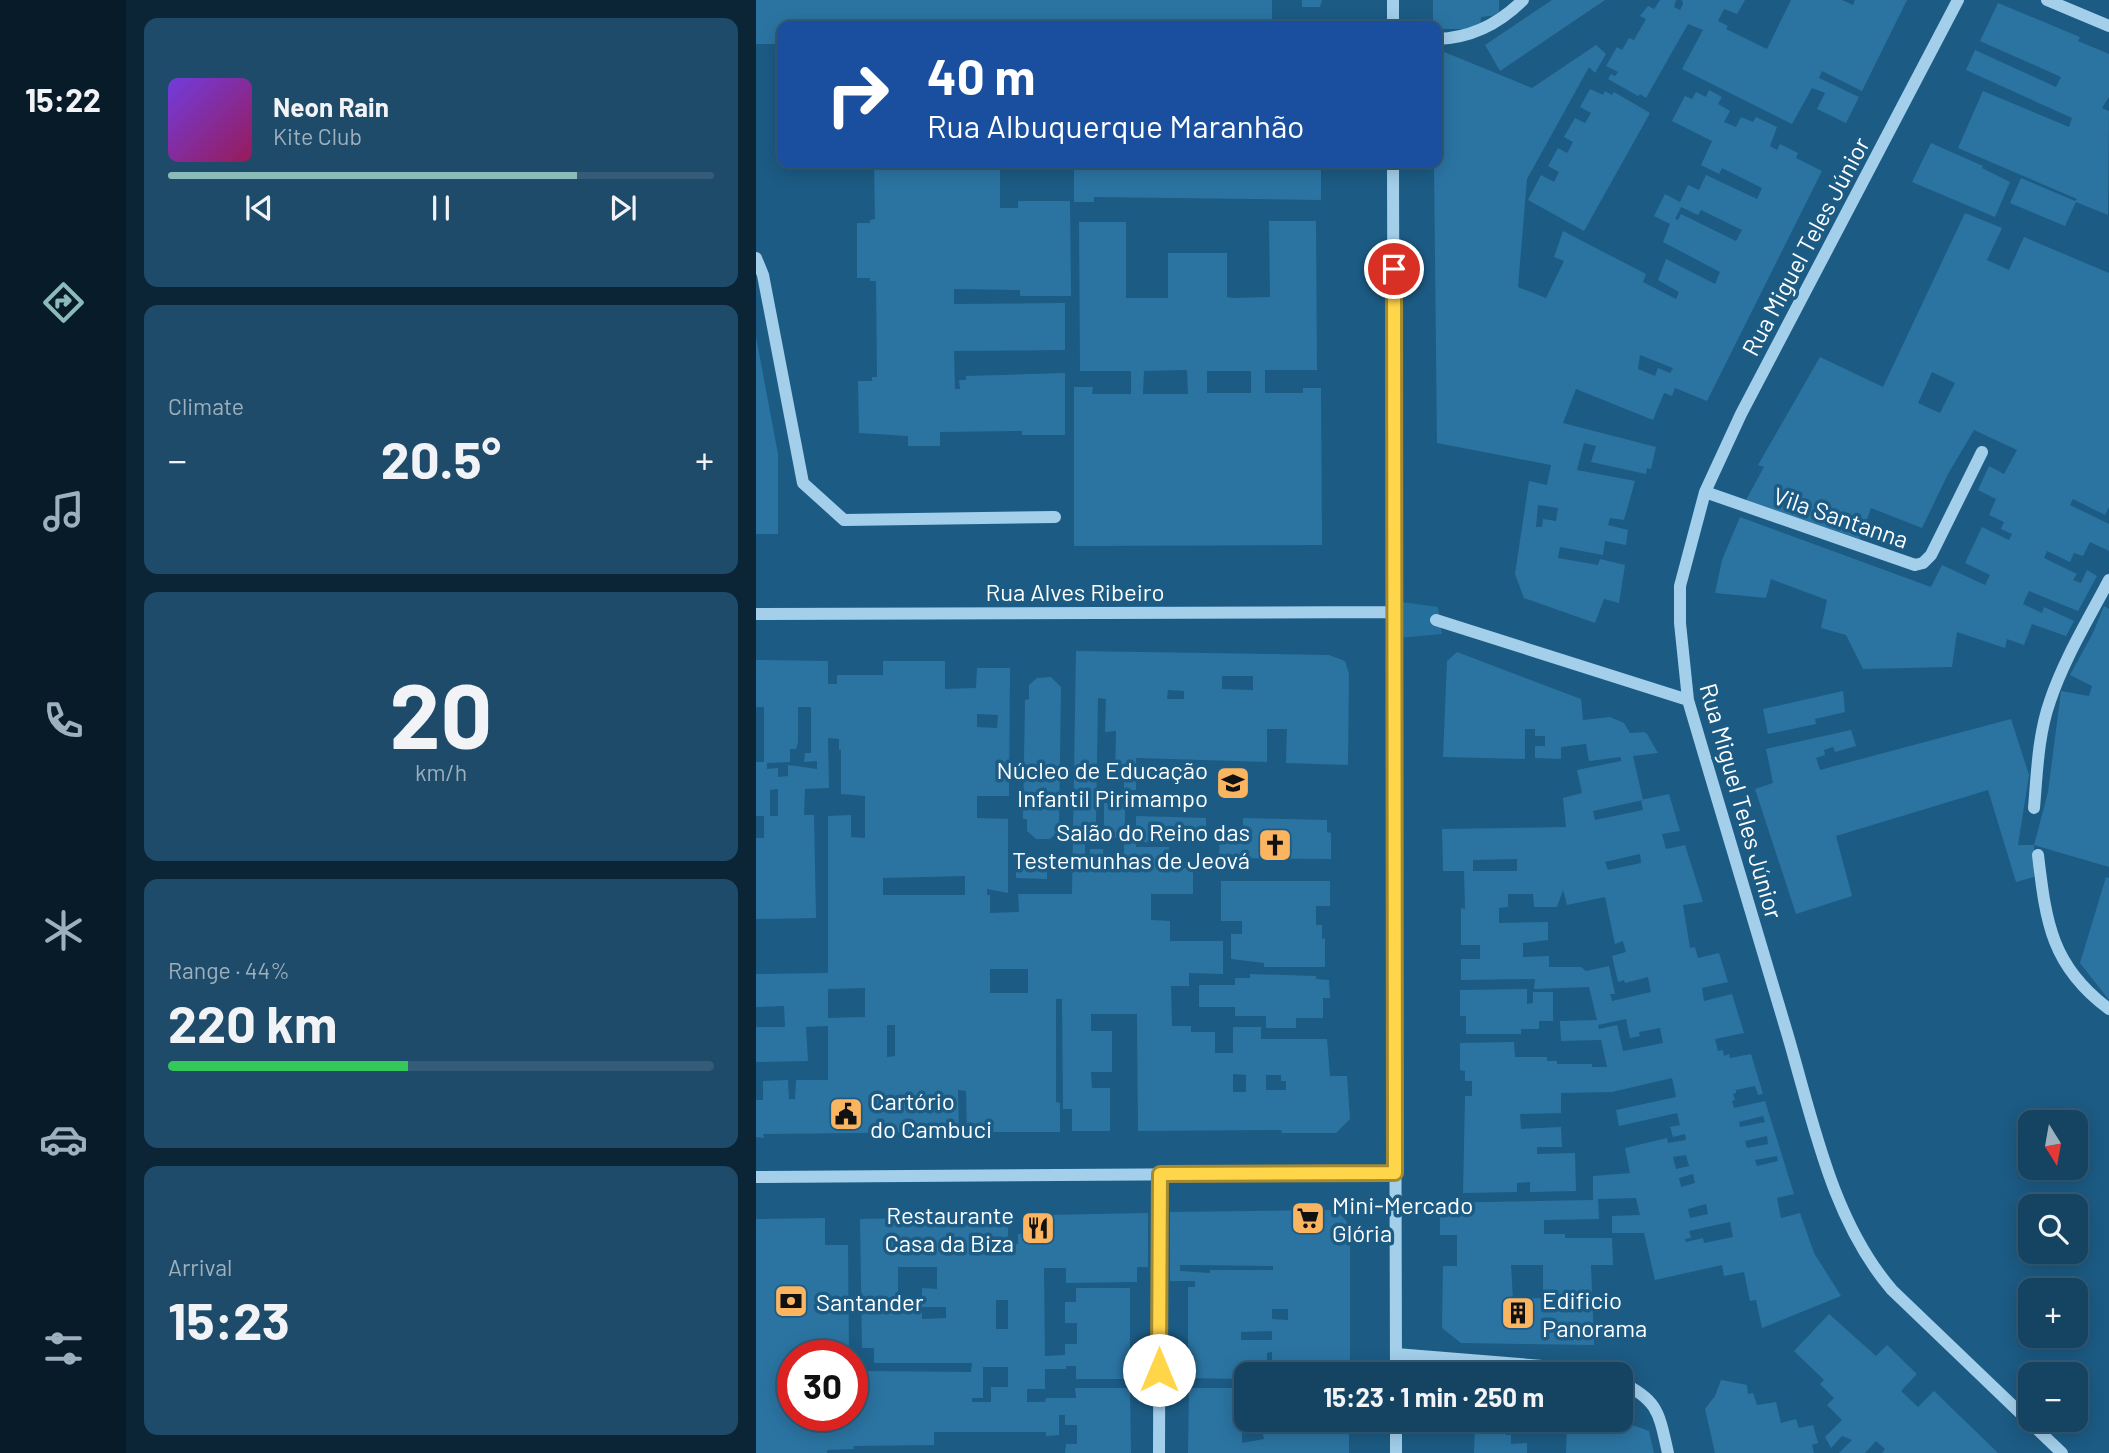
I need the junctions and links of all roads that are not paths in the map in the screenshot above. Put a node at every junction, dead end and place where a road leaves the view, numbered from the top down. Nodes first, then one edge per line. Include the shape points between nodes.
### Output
1 (1393, 0) edge
2 (1523, 0) edge
3 (1958, 0) edge
4 (2047, 0) edge
5 (1393, 21) edge
6 (2109, 26) edge
7 (1442, 39) edge
8 (1393, 168) edge
9 (756, 258) edge
10 (1982, 452) dead end
11 (1705, 492) junction
12 (1055, 517) dead end
13 (2109, 580) edge
14 (1394, 612) junction
15 (756, 614) edge
16 (1436, 620) dead end
17 (1688, 700) junction
18 (2034, 808) dead end
19 (2038, 855) dead end
20 (2109, 1009) edge
21 (1395, 1173) junction
22 (1160, 1174) junction
23 (756, 1177) edge
24 (1396, 1354) junction
25 (1396, 1362) edge
26 (1494, 1362) edge
27 (1633, 1388) edge
28 (1396, 1432) edge
29 (1159, 1453) edge
30 (1396, 1453) edge
31 (1668, 1453) edge
32 (2062, 1453) edge

1 - 5 street
2 - 7 street via 1490,27
3 - 11 street, Rua Miguel Teles Júnior via 1741,414
4 - 6 street
8 - 14 street
9 - 12 street via 803,483 844,520
10 - 11 street, Vila Santanna via 1931,555 1915,565
11 - 17 street, Rua Miguel Teles Júnior via 1681,586 1679,623
13 - 18 street via 2065,662 2049,704
14 - 15 street, Rua Alves Ribeiro
14 - 21 street
16 - 17 street
17 - 32 street, Rua Miguel Teles Júnior via 1823,1154 1853,1234 1870,1265 1892,1290
19 - 20 street via 2054,946 2093,997
21 - 22 street
21 - 24 street
22 - 23 street
22 - 29 street
24 - 25 street
24 - 26 street
27 - 31 street via 1658,1413
28 - 30 street

